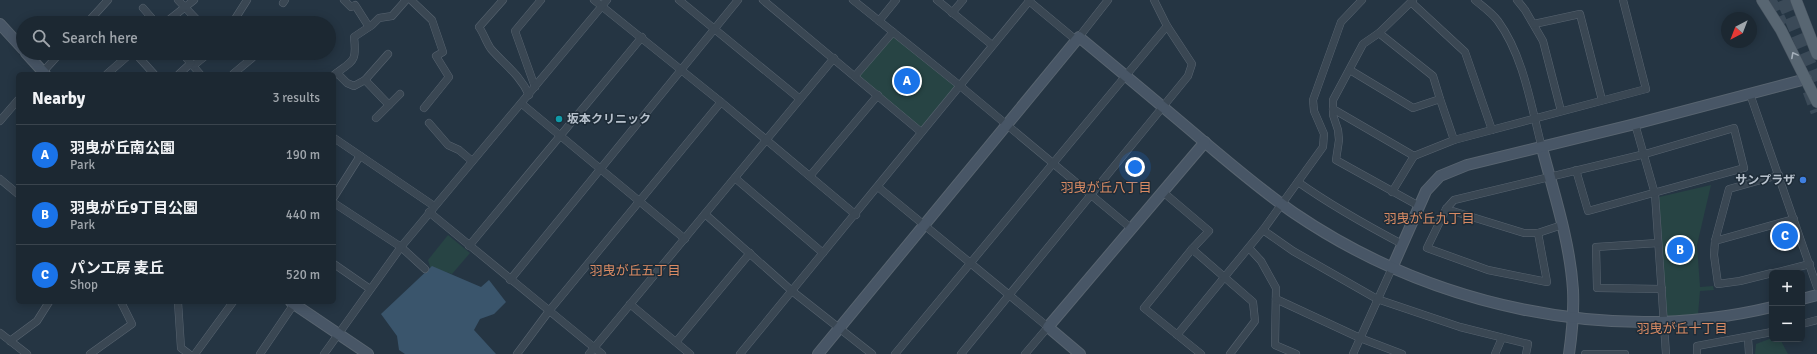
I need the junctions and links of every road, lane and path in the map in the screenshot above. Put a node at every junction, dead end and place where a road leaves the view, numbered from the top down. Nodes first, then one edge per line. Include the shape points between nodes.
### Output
1 (108, 0) edge
2 (178, 0) edge
3 (194, 0) edge
4 (247, 0) edge
5 (344, 0) edge
6 (411, 0) edge
7 (503, 0) edge
8 (541, 0) edge
9 (594, 0) edge
10 (607, 0) edge
11 (679, 0) edge
12 (738, 0) edge
13 (763, 0) edge
14 (853, 0) edge
15 (896, 0) edge
16 (937, 0) edge
17 (962, 0) edge
18 (1108, 0) edge
19 (1154, 0) edge
20 (1362, 0) edge
21 (1475, 0) edge
22 (1517, 0) edge
23 (1623, 0) edge
24 (1762, 0) edge
25 (1796, 0) edge
26 (1029, 1) edge
27 (1412, 1) edge
28 (356, 3) edge
29 (602, 6) junction
30 (143, 8) dead end
31 (185, 8) junction
32 (952, 12) junction
33 (93, 16) edge
34 (150, 16) edge
35 (174, 16) edge
36 (193, 16) edge
37 (237, 16) edge
38 (879, 21) junction
39 (0, 24) edge
40 (1534, 24) junction
41 (1167, 26) junction
42 (369, 27) junction
43 (715, 29) junction
44 (893, 32) junction
45 (1379, 33) junction
46 (642, 37) junction
47 (1078, 38) junction
48 (16, 41) edge
49 (992, 45) junction
50 (388, 54) dead end
51 (1817, 54) edge
52 (834, 58) junction
53 (32, 60) edge
54 (54, 60) edge
55 (124, 60) edge
56 (141, 60) edge
57 (188, 60) edge
58 (199, 60) edge
59 (250, 60) edge
60 (192, 65) junction
61 (681, 70) junction
62 (1350, 70) junction
63 (42, 72) edge
64 (44, 72) edge
65 (112, 72) edge
66 (152, 72) edge
67 (182, 72) edge
68 (198, 72) edge
69 (236, 72) edge
70 (336, 73) edge
71 (336, 75) edge
72 (855, 76) junction
73 (1125, 76) junction
74 (1806, 79) junction
75 (366, 80) junction
76 (959, 85) junction
77 (535, 87) junction
78 (400, 94) dead end
79 (529, 94) junction
80 (1750, 94) junction
81 (878, 95) junction
82 (800, 99) junction
83 (1440, 99) junction
84 (1602, 100) junction
85 (16, 102) edge
86 (722, 102) junction
87 (1817, 102) tunnel mouth
88 (522, 104) junction
89 (389, 105) junction
90 (1163, 107) junction
91 (424, 108) dead end
92 (1333, 109) junction
93 (1561, 111) junction
94 (376, 118) dead end
95 (1534, 118) junction
96 (0, 121) edge
97 (429, 123) dead end
98 (1006, 124) junction
99 (1635, 124) junction
100 (1492, 130) junction
101 (921, 132) junction
102 (560, 136) junction
103 (336, 139) edge
104 (766, 140) junction
105 (1454, 140) junction
106 (1205, 142) junction
107 (1542, 148) junction
108 (1644, 154) junction
109 (360, 156) junction
110 (1414, 156) junction
111 (472, 162) junction
112 (1052, 163) junction
113 (600, 169) junction
114 (1576, 170) junction
115 (1779, 175) junction
116 (810, 176) junction
117 (1549, 177) junction
118 (735, 178) junction
119 (0, 179) edge
120 (1298, 182) junction
121 (878, 187) junction
122 (16, 192) edge
123 (1163, 192) junction
124 (1392, 192) junction
125 (336, 194) edge
126 (1655, 194) junction
127 (1090, 195) junction
128 (640, 201) junction
129 (336, 204) edge
130 (1283, 205) junction
131 (1419, 206) junction
132 (1446, 208) junction
133 (431, 209) junction
134 (705, 214) junction
135 (856, 215) junction
136 (1794, 219) junction
137 (924, 224) junction
138 (1562, 225) junction
139 (1132, 229) junction
140 (1263, 230) junction
141 (1538, 233) junction
142 (685, 239) junction
143 (1714, 241) junction
144 (1658, 243) junction
145 (1402, 244) junction
146 (469, 246) junction
147 (401, 247) junction
148 (1249, 248) junction
149 (1192, 249) junction
150 (823, 252) junction
151 (750, 253) junction
152 (970, 262) junction
153 (1810, 264) junction
154 (336, 265) edge
155 (1392, 268) junction
156 (425, 269) dead end
157 (1785, 270) edge
158 (1769, 274) edge
159 (1225, 276) junction
160 (510, 280) junction
161 (1817, 287) edge
162 (370, 289) junction
163 (1662, 289) junction
164 (792, 290) junction
165 (1009, 295) junction
166 (1817, 296) edge
167 (1805, 298) edge
168 (1276, 299) junction
169 (1377, 299) junction
170 (48, 304) edge
171 (122, 304) edge
172 (178, 304) edge
173 (232, 304) edge
174 (291, 304) edge
175 (294, 304) edge
176 (630, 304) junction
177 (1769, 307) edge
178 (549, 311) junction
179 (1573, 317) junction
180 (1817, 320) edge
181 (1663, 321) junction
182 (1805, 323) edge
183 (1048, 327) junction
184 (839, 328) junction
185 (0, 333) edge
186 (338, 333) junction
187 (1769, 333) edge
188 (1177, 335) junction
189 (1360, 338) junction
190 (1502, 338) junction
191 (1748, 338) junction
192 (10, 341) junction
193 (676, 342) junction
194 (595, 348) junction
195 (27, 354) edge
196 (90, 354) edge
197 (189, 354) edge
198 (195, 354) edge
199 (260, 354) edge
200 (324, 354) edge
201 (368, 354) edge
202 (517, 354) edge
203 (589, 354) edge
204 (602, 354) edge
205 (690, 354) edge
206 (740, 354) edge
207 (818, 354) edge
208 (872, 354) edge
209 (895, 354) edge
210 (961, 354) edge
211 (1025, 354) edge
212 (1080, 354) edge
213 (1200, 354) edge
214 (1230, 354) edge
215 (1296, 354) edge
216 (1353, 354) edge
217 (1402, 354) edge
218 (1495, 354) edge
219 (1526, 354) edge
220 (1569, 354) edge
221 (1585, 354) edge
222 (1625, 354) edge
223 (1666, 354) edge
224 (1697, 354) edge
225 (1749, 354) edge

1 - 33 street
2 - 31 street
3 - 31 street
4 - 37 street
5 - 28 street via 351,7
6 - 42 street via 392,16 379,18
6 - 91 street via 432,20 442,52 436,56 449,77
7 - 79 street via 479,27 485,34 490,48 520,78
8 - 77 street via 515,31
9 - 29 street
10 - 29 street
11 - 43 street
12 - 43 street
13 - 52 street
14 - 38 street
15 - 38 street
16 - 32 street
17 - 32 street
18 - 47 street
19 - 41 street
20 - 120 street via 1341,22 1313,100 1314,111 1324,134 1323,147
21 - 95 street via 1497,20 1509,40 1519,63
22 - 40 street
23 - 84 street via 1646,89
74 -> 24 main road via 1781,30
25 - 51 main road
26 - 47 street
26 - 49 street
27 - 45 street
27 - 100 street via 1465,52
28 - 42 street
29 - 46 street
29 - 77 street
30 - 34 street
31 - 35 street
31 - 36 street
32 - 49 street
38 - 44 street
39 - 48 street
40 - 84 street via 1580,14
40 - 93 street via 1544,41
41 - 73 street
41 - 90 street via 1192,64 1188,76
42 - 70 street via 354,37 356,55
43 - 61 street
43 - 82 street
44 - 72 street
44 - 76 street
45 - 62 street via 1363,44
45 - 83 street via 1433,76
46 - 61 street
46 - 102 street
47 - 73 street
47 - 98 street
49 - 76 street
50 - 75 street
52 - 72 street
52 - 82 street
53 - 63 street
54 - 64 street
55 - 65 street
56 - 66 street
57 - 60 street
58 - 60 street
59 - 69 street
60 - 67 street
60 - 68 street
61 - 86 street
61 - 113 street
62 - 83 street via 1413,108
62 - 92 street via 1333,100
71 - 75 street via 354,86
72 - 81 street
73 - 90 street
73 - 112 street
74 - 80 street
74 - 87 main road
75 - 89 street
76 - 98 street
76 - 101 street
77 - 79 street
78 - 89 street
79 - 88 street
80 - 99 street
80 - 115 street
81 - 101 street
81 - 116 street
82 - 104 street
83 - 105 street
84 - 93 street
85 - 96 street
86 - 104 street
86 - 128 street
88 - 102 street
88 - 111 street
89 - 94 street
90 - 106 street
90 - 127 street
92 - 110 street
92 - 124 street via 1339,140 1336,160
93 - 95 street
95 - 100 street
95 - 107 street
97 - 111 street via 448,145 460,150
98 - 112 street
98 - 137 street
99 - 107 street
99 - 108 street
100 - 105 street
101 - 121 street
102 - 113 street
102 - 146 street
103 - 109 street
104 - 116 street
104 - 118 street
105 - 110 street
106 - 123 street
106 - 130 street
107 - 117 street
107 - 131 street via 1467,165 1440,176 1426,191
108 - 114 street
108 - 126 street
108 - 126 street via 1734,128 1744,168
109 - 125 street
109 - 133 street
110 - 124 street
111 - 133 street
112 - 127 street
112 - 152 street
113 - 128 street
113 - 160 street
114 - 117 street
114 - 126 street via 1588,211
115 - 136 street
115 - 143 street via 1729,189
116 - 135 street
117 - 132 street via 1454,200
117 - 138 street
118 - 134 street
118 - 150 street
119 - 122 street
120 - 130 street
120 - 145 street via 1326,202
121 - 135 street
121 - 137 street
123 - 139 street
123 - 149 street via 1209,231
124 - 131 street
126 - 144 street
127 - 139 street
127 - 165 street
128 - 142 street
128 - 178 street
129 - 147 street
130 - 140 street
130 - 155 street via 1326,234
131 - 145 street
132 - 141 street via 1524,233
132 - 141 street via 1427,248 1488,270 1547,282
133 - 146 street
133 - 147 street
134 - 142 street
134 - 151 street
135 - 150 street
136 - 143 street
136 - 153 street
137 - 152 street
137 - 184 street
138 - 141 street
138 - 179 street via 1572,276
139 - 183 street
140 - 148 street
140 - 169 street via 1293,251
142 - 176 street
143 - 158 street via 1718,284
144 - 163 street
144 - 163 street via 1596,246 1597,288
145 - 155 street
146 - 160 street
147 - 156 street
147 - 162 street
148 - 159 street
148 - 168 street via 1276,288
149 - 159 street
149 - 188 street via 1144,308
150 - 164 street
151 - 164 street
151 - 193 street
152 - 165 street
152 - 209 street
153 - 157 street
153 - 161 street
154 - 162 street
155 - 169 street
155 - 179 street via 1434,285 1498,304
159 - 188 street
159 - 214 street via 1253,302 1255,321
160 - 178 street
162 - 186 street
163 - 181 street
164 - 184 street
164 - 206 street
165 - 183 street
165 - 210 street
166 - 167 street
168 - 189 street
168 - 215 street via 1275,345
169 - 189 street
169 - 190 street via 1418,314
170 - 192 street via 37,321
171 - 196 street via 132,324
172 - 197 street via 180,348
173 - 198 street
174 - 199 street
175 - 186 street
176 - 193 street
176 - 194 street
177 - 181 street via 1731,315
178 - 194 street
178 - 202 street
179 - 181 street
179 - 220 street
180 - 182 street
181 - 223 street
183 - 211 street
183 - 212 street
184 - 207 street
184 - 208 street
185 - 192 street
186 - 200 street
186 - 201 street
187 - 191 street
188 - 213 street
189 - 216 street
189 - 217 street
190 - 218 street
190 - 219 street via 1528,344
191 - 224 street via 1697,346
191 - 225 street
192 - 195 street
193 - 205 street
194 - 203 street
194 - 204 street
221 - 222 street

